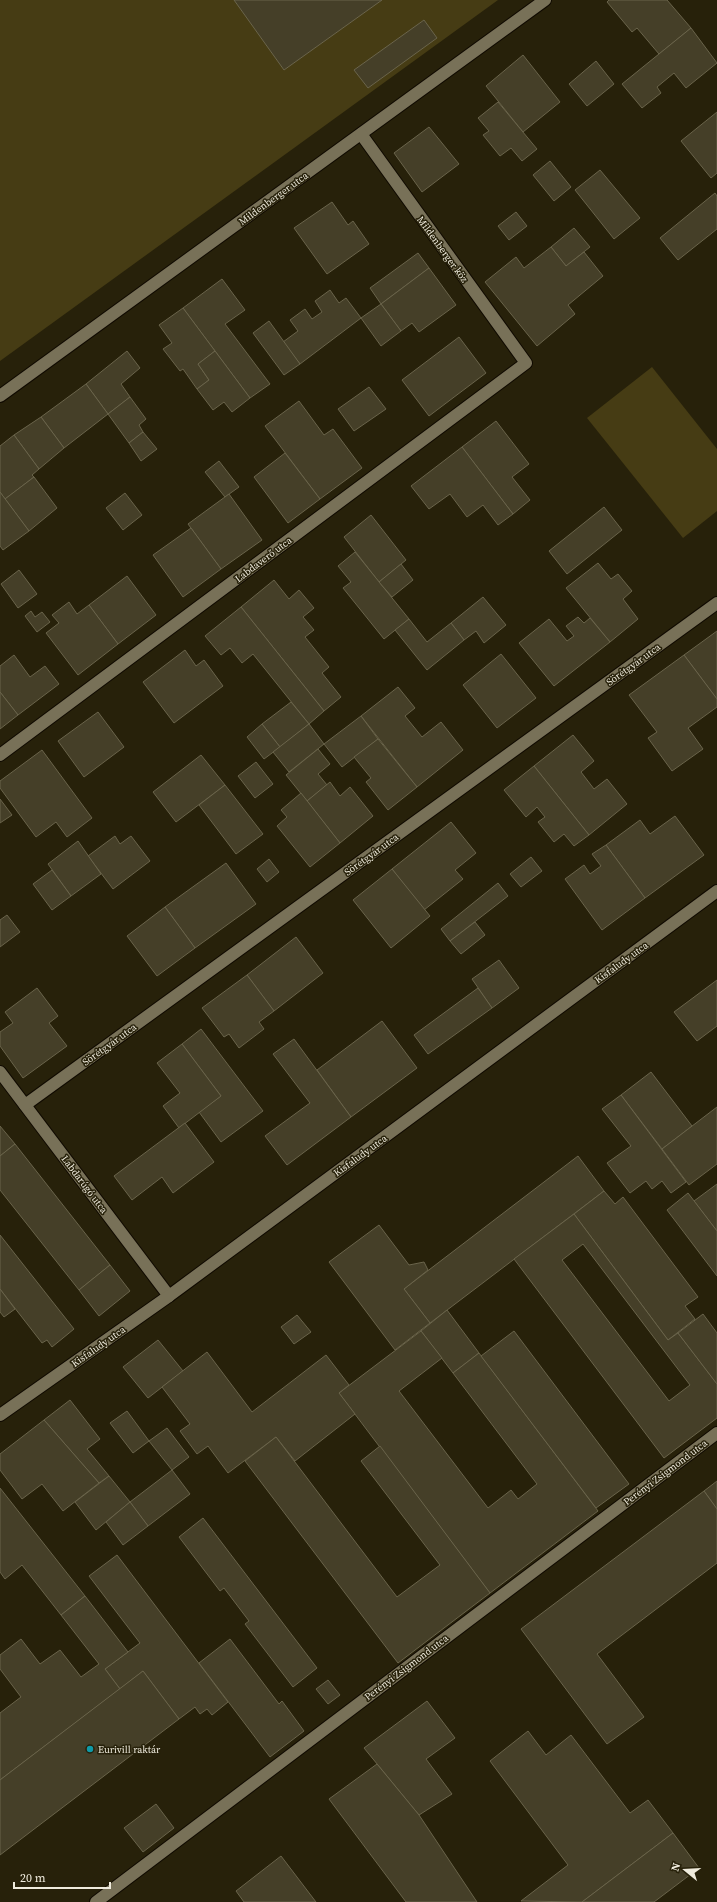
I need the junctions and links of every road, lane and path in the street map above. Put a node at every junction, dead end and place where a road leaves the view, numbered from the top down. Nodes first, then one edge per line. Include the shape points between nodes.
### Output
1 (545, 0) edge
2 (361, 134) junction
3 (526, 363) joint
4 (0, 396) edge
5 (717, 603) edge
6 (0, 755) edge
7 (717, 891) edge
8 (0, 1072) edge
9 (25, 1105) junction
10 (169, 1296) junction
11 (0, 1415) edge
12 (717, 1433) edge
13 (96, 1902) edge

1 - 2 street, Mildenberger utca
2 - 3 street, Mildenberger köz
2 - 4 street, Mildenberger utca
3 - 6 street, Labdaverő utca
5 - 9 street, Sörétgyár utca
7 - 10 street, Kisfaludy utca
8 - 9 street, Labdarúgó utca
9 - 10 street, Labdarúgó utca
10 - 11 street, Kisfaludy utca
12 - 13 street, Perényi Zsigmond utca

